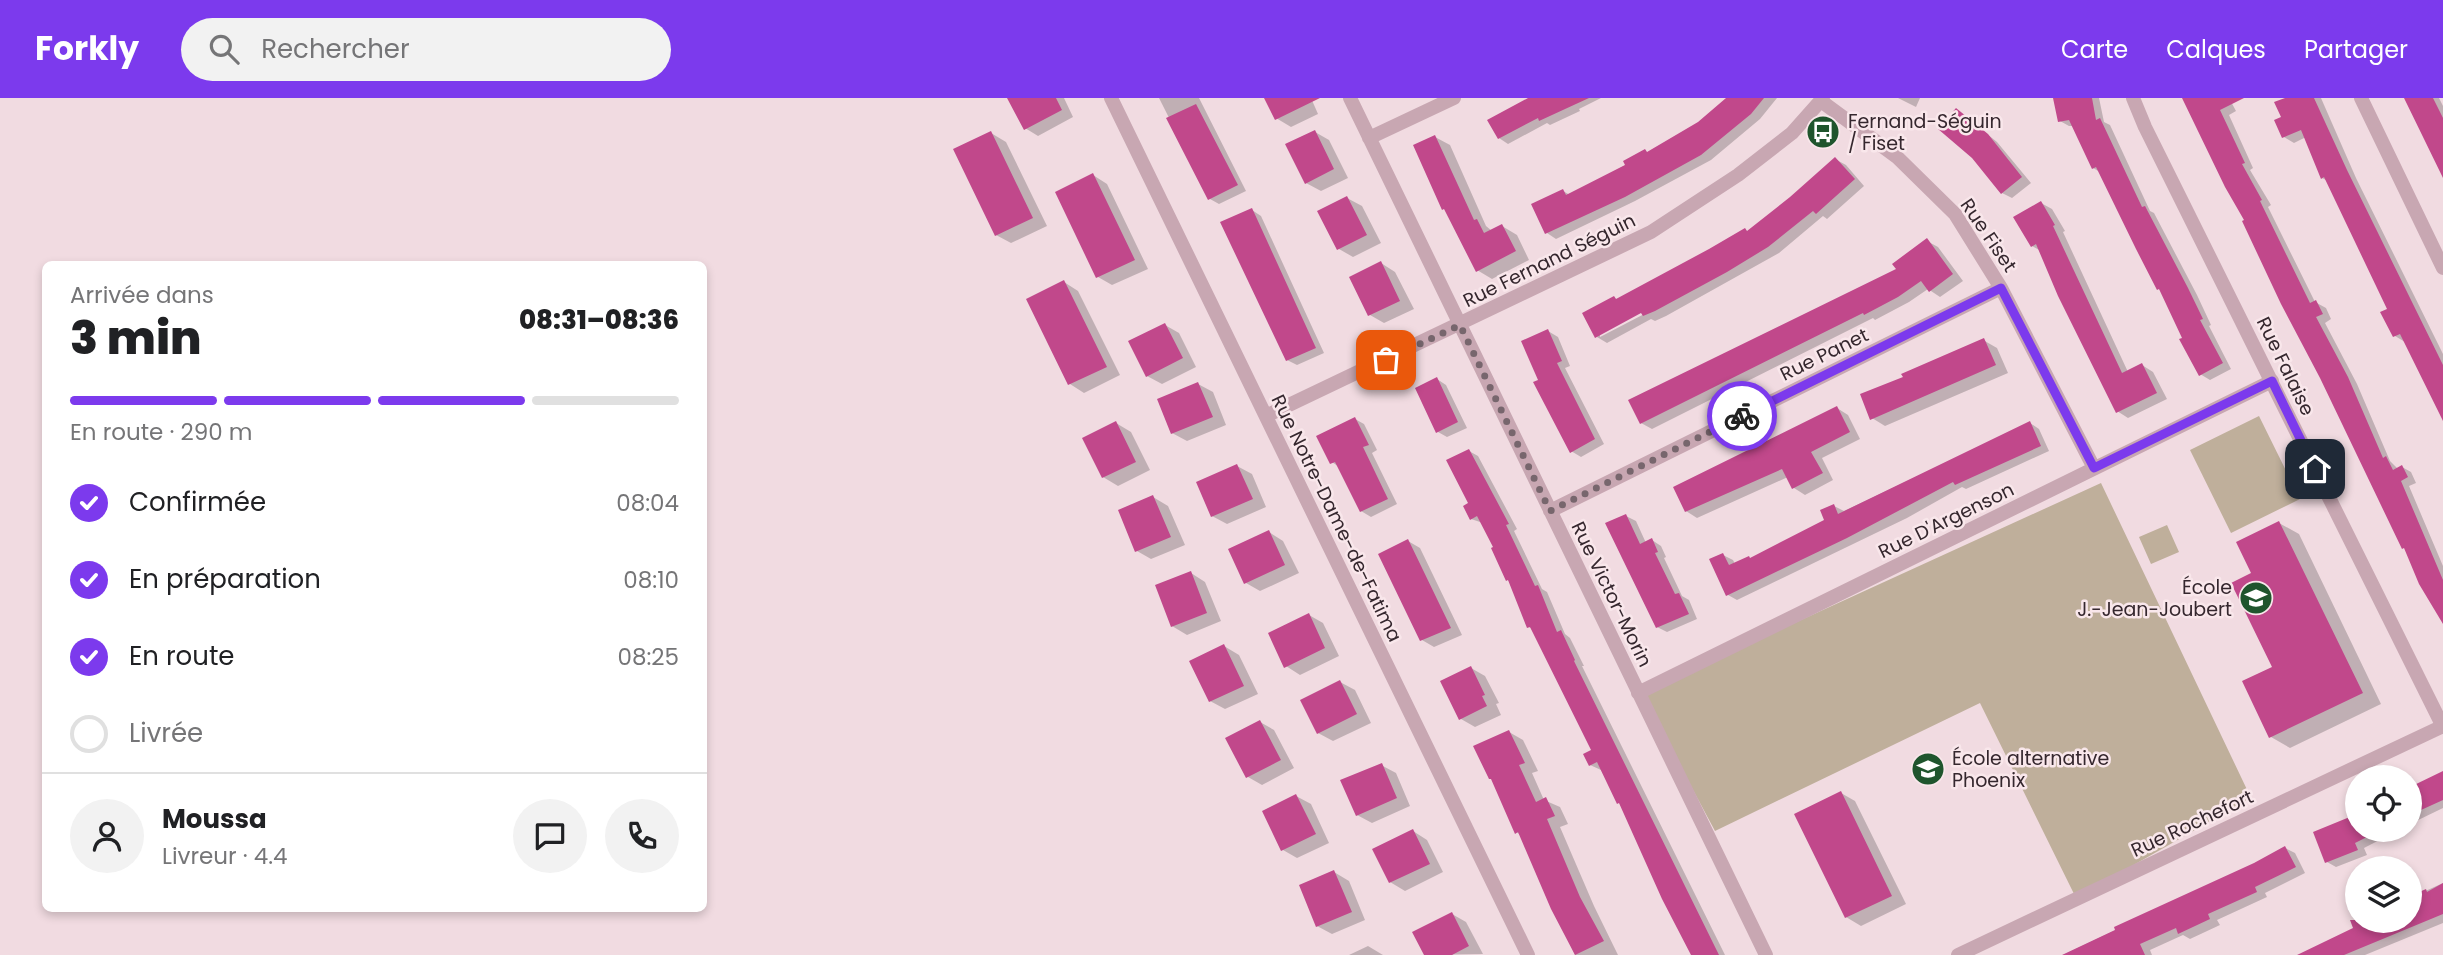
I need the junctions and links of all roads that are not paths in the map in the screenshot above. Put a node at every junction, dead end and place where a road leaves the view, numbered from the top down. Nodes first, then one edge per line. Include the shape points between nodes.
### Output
1 (1111, 98) edge
2 (1350, 98) edge
3 (1454, 98) edge
4 (2133, 98) edge
5 (2361, 98) edge
6 (1822, 99) edge
7 (1370, 138) junction
8 (2443, 268) edge
9 (2001, 288) junction
10 (1460, 325) junction
11 (2272, 381) junction
12 (1266, 416) junction
13 (2094, 468) junction
14 (1550, 511) junction
15 (1638, 693) junction
16 (2443, 727) edge
17 (1528, 955) edge
18 (1766, 955) edge
19 (1958, 955) edge

1 - 12 street, Rue Notre-Dame-de-Fatima
2 - 7 street, Rue Victor-Morin
3 - 7 street
4 - 11 street, Rue Falaise
5 - 8 street
6 - 9 street, Rue Fiset via 1897,157 1955,214
6 - 10 street, Rue Fernand Séguin via 1792,133 1738,175 1651,232
7 - 10 street, Rue Victor-Morin
9 - 13 street, Rue Fiset
9 - 14 street, Rue Panet
10 - 12 street, Rue Fernand Séguin
10 - 14 street, Rue Victor-Morin
11 - 13 street, Rue D'Argenson
11 - 16 street, Rue Falaise
12 - 17 street, Rue Notre-Dame-de-Fatima
13 - 15 street, Rue D'Argenson
14 - 15 street, Rue Victor-Morin
15 - 18 street, Rue Victor-Morin
16 - 19 street, Rue Rochefort

